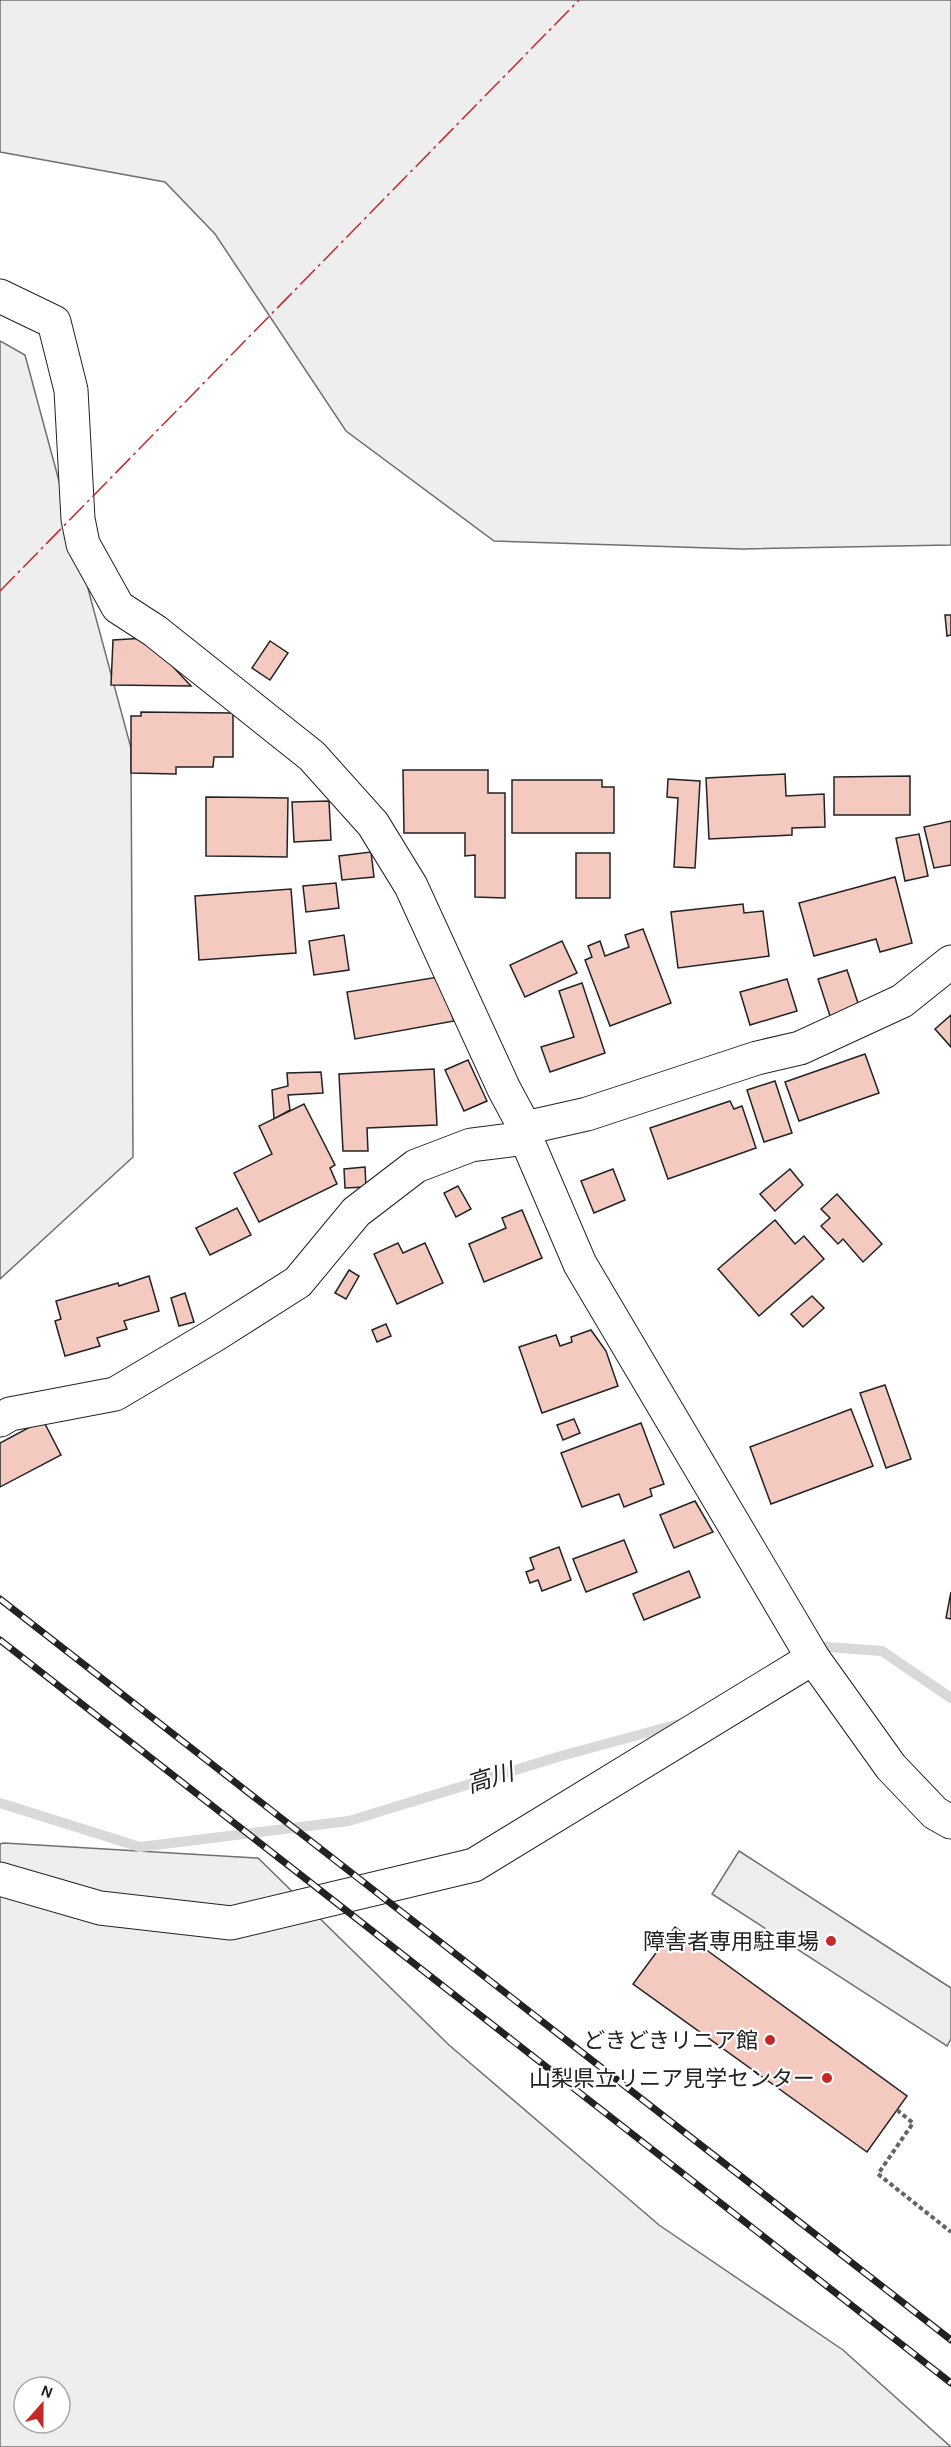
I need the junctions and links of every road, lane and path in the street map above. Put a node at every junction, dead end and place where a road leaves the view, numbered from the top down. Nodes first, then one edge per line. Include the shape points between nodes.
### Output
1 (0, 296) edge
2 (951, 962) edge
3 (525, 1133) junction
4 (0, 1420) edge
5 (813, 1658) junction
6 (891, 1767) junction
7 (951, 1797) edge
8 (951, 1822) edge
9 (0, 1879) edge
10 (897, 2110) dead end
11 (951, 2232) edge

1 - 3 street via 54,322 71,390 78,519 83,544 118,607 155,631 312,756 373,824 411,886
2 - 3 street via 903,1000 800,1048 756,1058
3 - 4 street via 471,1145 416,1166 356,1212 298,1282 115,1394 10,1414
3 - 5 street via 580,1264
5 - 6 street
5 - 9 street via 474,1865 231,1923 100,1908
6 - 7 street
6 - 8 street via 935,1813
10 - 11 path via 914,2123 878,2174

